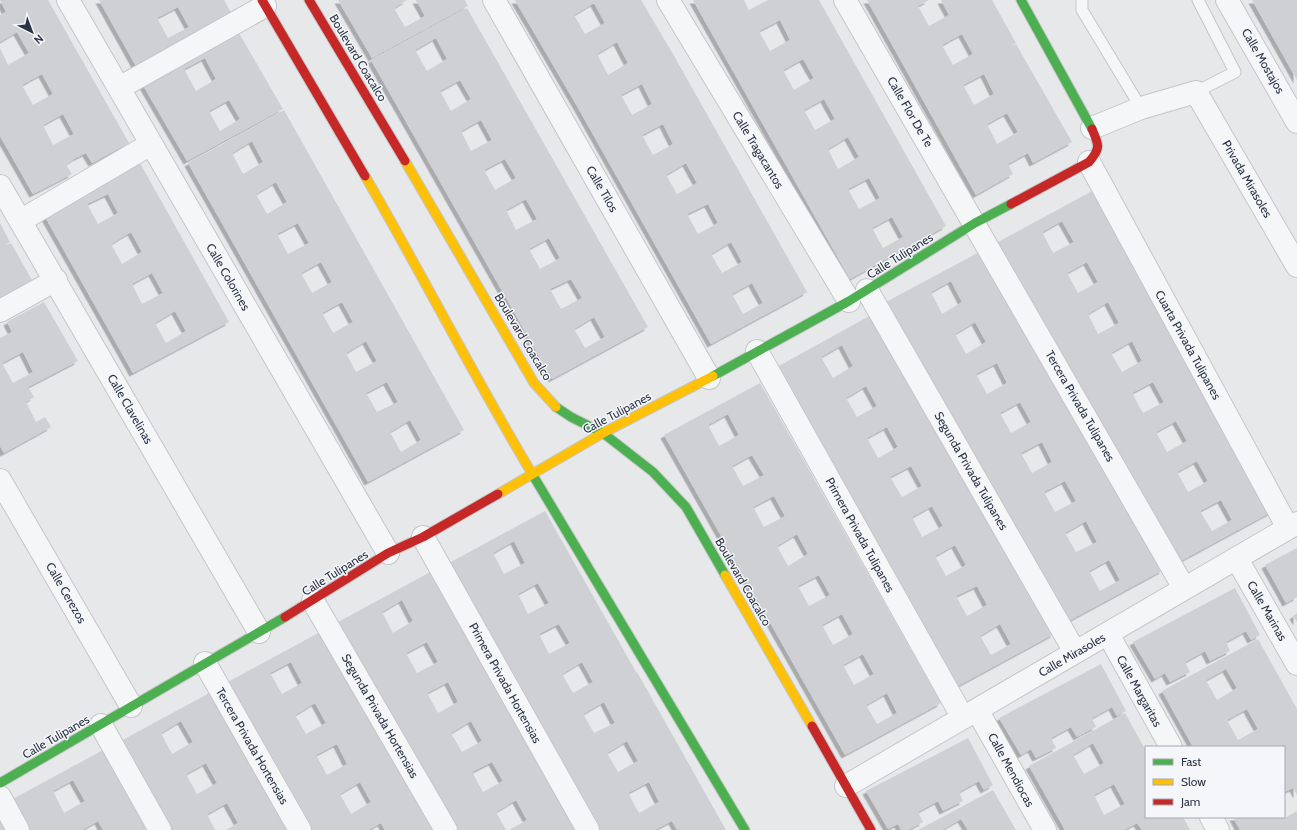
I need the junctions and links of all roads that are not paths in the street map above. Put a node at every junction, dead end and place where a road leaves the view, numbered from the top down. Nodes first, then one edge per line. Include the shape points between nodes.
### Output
1 (68, 0) edge
2 (309, 0) edge
3 (494, 0) edge
4 (668, 0) edge
5 (845, 0) edge
6 (1021, 0) edge
7 (1082, 0) edge
8 (1198, 0) edge
9 (1227, 0) edge
10 (263, 3) edge
11 (119, 88) junction
12 (1196, 92) junction
13 (1141, 108) junction
14 (1297, 122) edge
15 (1092, 128) junction
16 (151, 144) junction
17 (1089, 162) junction
18 (0, 186) edge
19 (20, 221) junction
20 (975, 224) junction
21 (1297, 266) edge
22 (56, 280) junction
23 (858, 296) junction
24 (0, 311) edge
25 (757, 351) junction
26 (710, 378) junction
27 (603, 433) junction
28 (533, 474) junction
29 (0, 480) edge
30 (1293, 526) edge
31 (423, 537) junction
32 (388, 553) junction
33 (1237, 559) junction
34 (1184, 588) junction
35 (313, 602) junction
36 (259, 632) junction
37 (1108, 634) junction
38 (1075, 652) junction
39 (205, 663) junction
40 (1297, 664) edge
41 (131, 706) junction
42 (970, 714) junction
43 (101, 725) junction
44 (1170, 746) edge
45 (0, 783) edge
46 (846, 786) junction
47 (0, 797) edge
48 (1212, 818) edge
49 (18, 830) edge
50 (160, 830) edge
51 (300, 830) edge
52 (446, 830) edge
53 (588, 830) edge
54 (745, 830) edge
55 (871, 830) edge
56 (1044, 830) edge
57 (1218, 830) edge

1 - 11 street, Calle Colorines
2 - 27 main road, Boulevard Coacalco via 534,383 553,405
3 - 26 street, Calle Tilos
4 - 23 street, Calle Tragacantos
5 - 20 street, Calle Flor De Te
6 - 15 main road
7 - 13 lane via 1082,10
8 - 12 lane via 1236,72
9 - 14 street, Calle Mostajos
10 - 11 street
10 - 28 main road via 411,254
11 - 16 street, Calle Colorines
12 - 13 street
12 - 21 street, Privada Mirasoles
13 - 15 street
15 - 17 main road via 1098,143 1098,151
16 - 19 street
16 - 32 street, Calle Colorines
17 - 20 main road, Calle Tulipanes
17 - 30 street, Cuarta Privada Tulipanes
18 - 19 street, Calle Clavelinas
19 - 22 street, Calle Clavelinas
20 - 23 main road, Calle Tulipanes
20 - 34 street, Tercera Privada Tulipanes
22 - 24 street
22 - 36 street, Calle Clavelinas
23 - 25 main road, Calle Tulipanes
23 - 38 street, Segunda Privada Tulipanes
25 - 26 main road, Calle Tulipanes
25 - 42 street, Primera Privada Tulipanes
26 - 27 main road, Calle Tulipanes
27 - 28 main road, Calle Tulipanes
27 - 46 main road, Boulevard Coacalco via 653,472 686,507
28 - 31 main road, Calle Tulipanes
28 - 54 main road
29 - 41 street, Calle Cerezos
30 - 33 street, Calle Mirasoles
31 - 32 main road, Calle Tulipanes
31 - 53 street, Primera Privada Hortensias
32 - 35 main road, Calle Tulipanes
33 - 34 street, Calle Mirasoles
33 - 40 street, Calle Marinas
34 - 37 street, Calle Mirasoles
35 - 36 main road, Calle Tulipanes
35 - 52 street, Segunda Privada Hortensias
36 - 39 main road, Calle Tulipanes
37 - 38 street, Calle Mirasoles
37 - 44 street, Calle Margaritas
38 - 42 street, Calle Mirasoles
39 - 41 main road, Calle Tulipanes
39 - 51 street, Tercera Privada Hortensias
41 - 43 main road, Calle Tulipanes
42 - 46 street, Calle Mirasoles
42 - 56 street, Calle Mendiocas
43 - 45 main road, Calle Tulipanes
43 - 50 street
46 - 55 main road, Boulevard Coacalco
47 - 49 street
48 - 57 street

